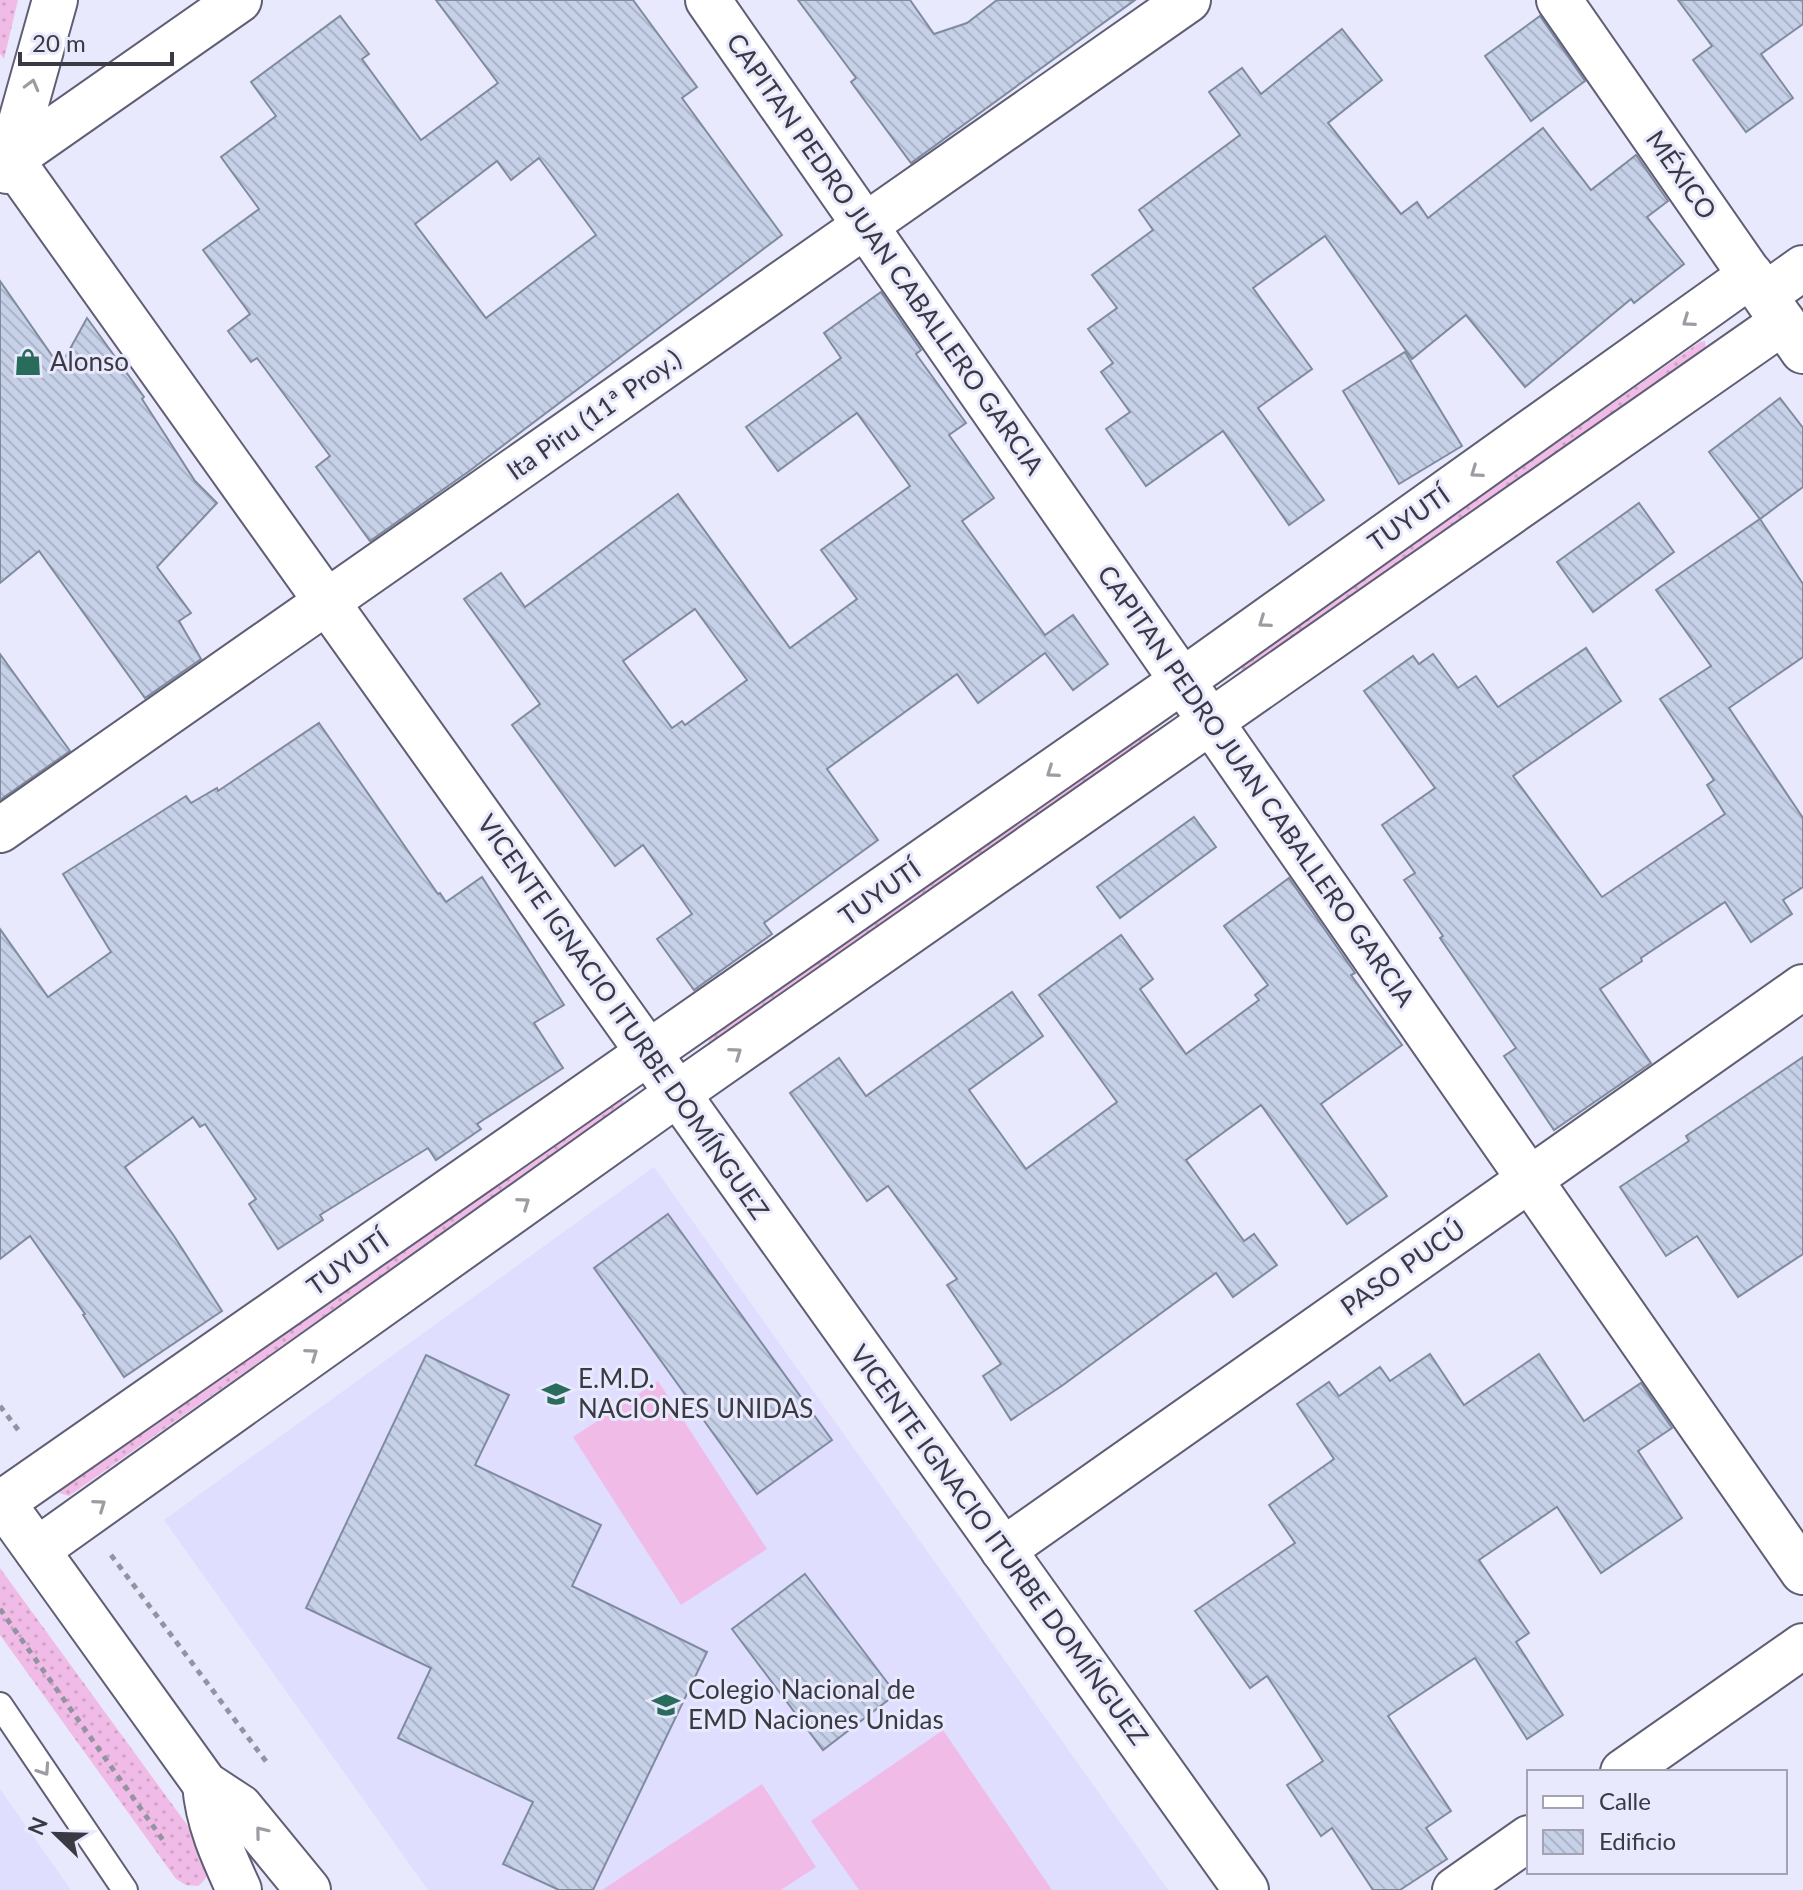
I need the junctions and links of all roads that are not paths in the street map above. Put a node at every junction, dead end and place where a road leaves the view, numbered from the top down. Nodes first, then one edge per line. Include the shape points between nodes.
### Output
1 (55, 0) edge
2 (239, 0) edge
3 (708, 0) edge
4 (1188, 0) edge
5 (1559, 0) edge
6 (3, 167) edge
7 (865, 225) junction
8 (1803, 268) edge
9 (1775, 311) edge
10 (327, 602) junction
11 (1182, 681) junction
12 (1211, 722) junction
13 (0, 830) edge
14 (1803, 987) edge
15 (650, 1054) junction
16 (677, 1094) junction
17 (1529, 1179) junction
18 (1, 1500) edge
19 (37, 1550) junction
20 (1003, 1550) junction
21 (1803, 1572) edge
22 (1803, 1646) edge
23 (0, 1705) edge
24 (1626, 1770) edge
25 (205, 1784) junction
26 (1527, 1839) edge
27 (290, 1884) edge
28 (125, 1890) edge
29 (239, 1890) edge
30 (1246, 1890) edge
31 (1455, 1890) edge

6 -> 1 street
2 - 6 street
3 - 7 street, CAPITAN PEDRO JUAN CABALLERO GARCIA
4 - 7 street, Ita Piru (11ª Proy.)
5 - 9 street, MÉXICO
6 - 10 street, VICENTE IGNACIO ITURBE DOMÍNGUEZ
7 - 10 street, Ita Piru (11ª Proy.)
7 - 11 street, CAPITAN PEDRO JUAN CABALLERO GARCIA
8 - 9 street, TUYUTÍ
9 -> 11 street, TUYUTÍ
9 - 12 street, TUYUTÍ
10 - 13 street, Ita Piru (11ª Proy.)
10 - 15 street, VICENTE IGNACIO ITURBE DOMÍNGUEZ
11 - 12 street, CAPITAN PEDRO JUAN CABALLERO GARCIA
11 -> 15 street, TUYUTÍ
16 -> 12 street, TUYUTÍ
12 - 17 street, CAPITAN PEDRO JUAN CABALLERO GARCIA
14 - 17 street, PASO PUCÚ
15 - 16 street, VICENTE IGNACIO ITURBE DOMÍNGUEZ
15 - 18 street, TUYUTÍ
19 -> 16 street, TUYUTÍ
16 - 20 street, VICENTE IGNACIO ITURBE DOMÍNGUEZ
17 - 20 street, PASO PUCÚ
17 - 21 street, CAPITAN PEDRO JUAN CABALLERO GARCIA
18 - 19 street
19 - 25 street
20 - 30 street, VICENTE IGNACIO ITURBE DOMÍNGUEZ
22 - 24 street
23 -> 28 lane
27 -> 25 street via 240,1807
25 - 29 street via 209,1816
26 - 31 street

